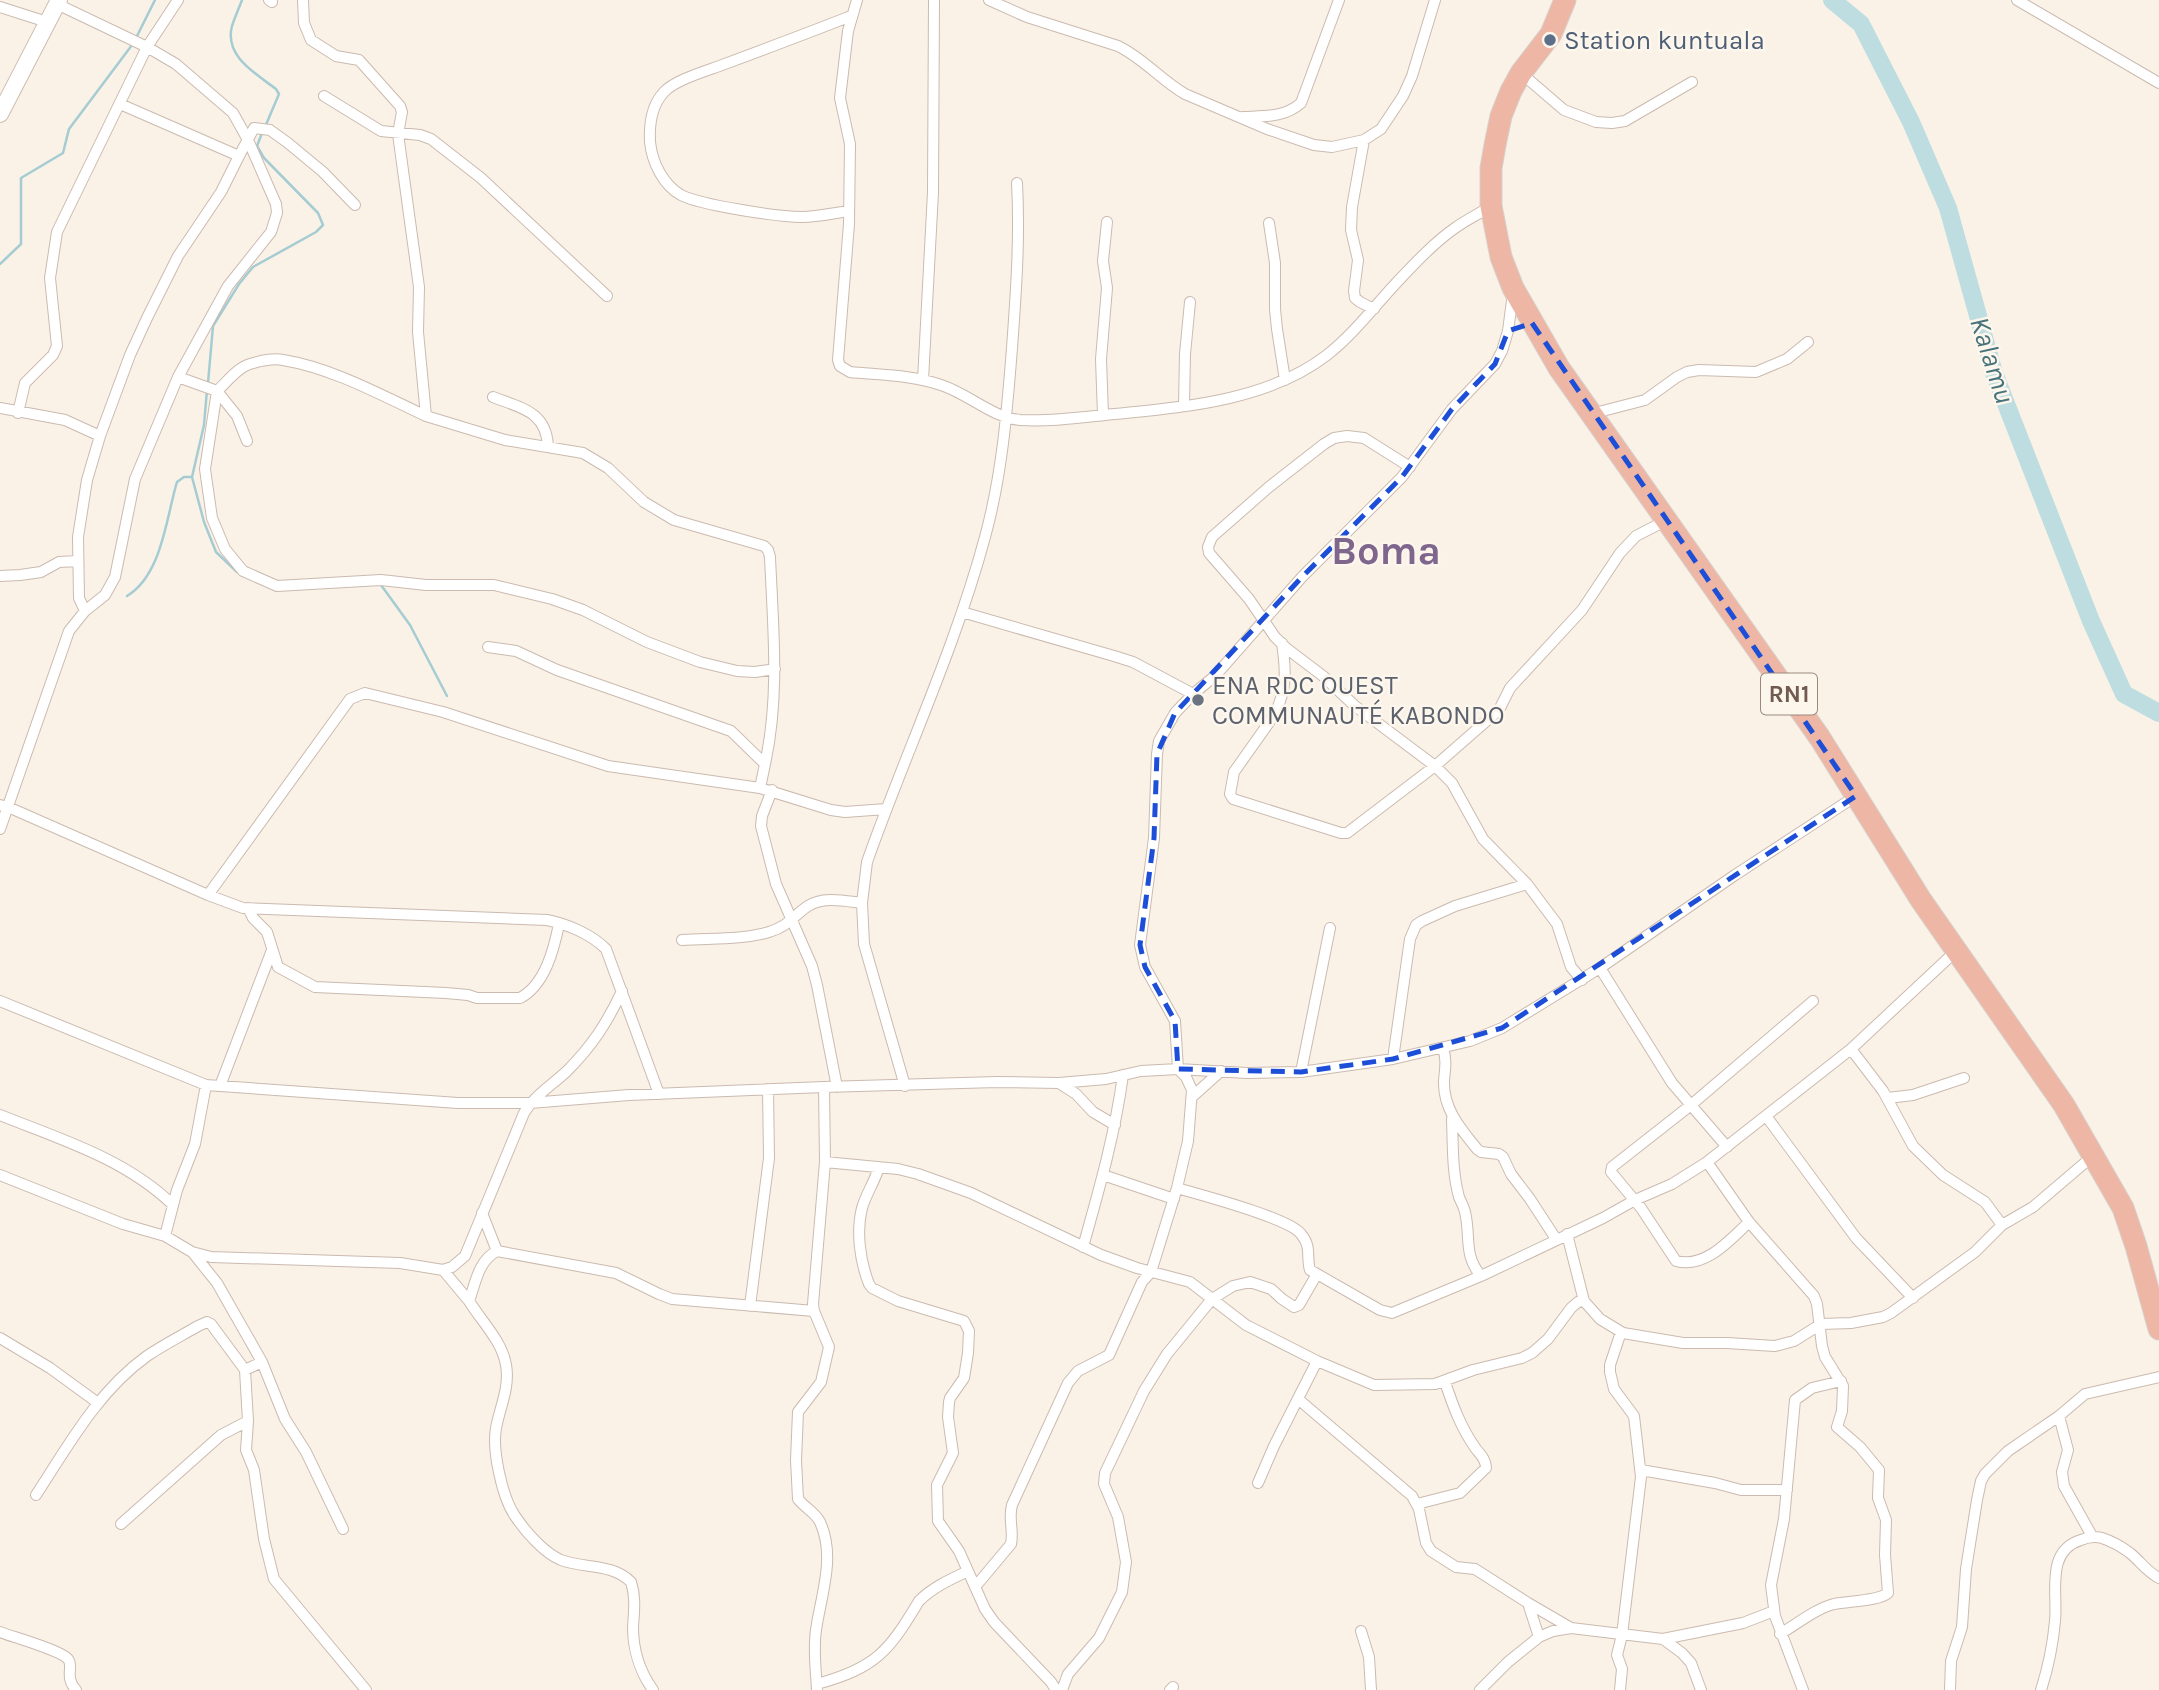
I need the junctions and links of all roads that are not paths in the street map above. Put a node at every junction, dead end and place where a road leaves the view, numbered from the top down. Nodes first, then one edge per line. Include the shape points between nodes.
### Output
1 (178, 0) edge
2 (303, 0) edge
3 (857, 0) edge
4 (934, 0) edge
5 (989, 0) edge
6 (1339, 0) edge
7 (1435, 0) edge
8 (1553, 0) edge
9 (1565, 0) edge
10 (2017, 0) edge
11 (58, 2) edge
12 (0, 7) edge
13 (851, 16) junction
14 (47, 22) junction
15 (144, 45) junction
16 (1536, 53) junction
17 (1521, 74) junction
18 (1692, 82) dead end
19 (2159, 83) edge
20 (324, 96) dead end
21 (120, 104) junction
22 (0, 114) edge
23 (1241, 118) junction
24 (398, 134) junction
25 (248, 139) junction
26 (1364, 140) junction
27 (239, 156) junction
28 (1017, 183) dead end
29 (355, 205) dead end
30 (1491, 206) junction
31 (849, 211) junction
32 (1107, 222) dead end
33 (1269, 223) dead end
34 (1513, 288) junction
35 (607, 296) dead end
36 (1190, 302) dead end
37 (1374, 309) junction
38 (1532, 323) junction
39 (1508, 331) junction
40 (1808, 342) dead end
41 (178, 377) junction
42 (923, 380) junction
43 (1285, 380) junction
44 (211, 389) junction
45 (493, 397) dead end
46 (1184, 405) junction
47 (0, 408) edge
48 (18, 413) junction
49 (1591, 414) junction
50 (1103, 415) junction
51 (426, 416) junction
52 (1007, 419) junction
53 (100, 436) junction
54 (247, 441) dead end
55 (548, 446) junction
56 (1410, 467) junction
57 (1667, 520) junction
58 (78, 561) junction
59 (0, 576) edge
60 (85, 611) junction
61 (962, 612) junction
62 (1265, 620) junction
63 (1282, 643) junction
64 (488, 647) dead end
65 (775, 670) junction
66 (1193, 694) junction
67 (765, 764) junction
68 (1435, 766) junction
69 (760, 788) junction
70 (772, 790) junction
71 (1856, 796) junction
72 (4, 806) edge
73 (886, 809) junction
74 (0, 829) edge
75 (1527, 884) junction
76 (208, 895) junction
77 (862, 903) junction
78 (248, 908) junction
79 (792, 921) junction
80 (559, 924) junction
81 (1330, 928) dead end
82 (682, 940) dead end
83 (272, 950) junction
84 (1956, 951) junction
85 (1600, 968) junction
86 (1581, 980) junction
87 (622, 991) junction
88 (0, 1001) edge
89 (1814, 1001) dead end
90 (1443, 1048) junction
91 (1851, 1049) junction
92 (1393, 1059) junction
93 (1178, 1069) junction
94 (1221, 1072) junction
95 (1301, 1072) junction
96 (1123, 1075) junction
97 (1964, 1078) dead end
98 (1059, 1083) junction
99 (206, 1085) junction
100 (220, 1086) junction
101 (905, 1086) junction
102 (824, 1087) junction
103 (837, 1087) junction
104 (768, 1090) junction
105 (659, 1094) junction
106 (1193, 1096) junction
107 (1888, 1098) junction
108 (530, 1103) junction
109 (1691, 1105) junction
110 (0, 1115) edge
111 (1766, 1116) junction
112 (1452, 1118) junction
113 (1115, 1125) junction
114 (1727, 1147) junction
115 (2094, 1155) junction
116 (825, 1162) junction
117 (1707, 1162) junction
118 (879, 1167) junction
119 (0, 1175) edge
120 (1103, 1175) junction
121 (1175, 1194) junction
122 (1635, 1200) junction
123 (173, 1205) junction
124 (482, 1213) junction
125 (1749, 1222) junction
126 (2002, 1225) junction
127 (165, 1236) junction
128 (1562, 1237) junction
129 (1083, 1247) junction
130 (497, 1251) junction
131 (192, 1252) junction
132 (443, 1270) junction
133 (1151, 1272) junction
134 (1317, 1274) junction
135 (1481, 1276) junction
136 (1913, 1298) junction
137 (1212, 1299) junction
138 (469, 1301) junction
139 (1584, 1301) junction
140 (750, 1306) junction
141 (814, 1311) junction
142 (1821, 1324) junction
143 (2159, 1329) edge
144 (1621, 1332) junction
145 (0, 1338) edge
146 (1317, 1361) junction
147 (262, 1362) junction
148 (245, 1370) junction
149 (2159, 1377) edge
150 (1841, 1381) junction
151 (1445, 1382) junction
152 (1298, 1399) junction
153 (97, 1403) junction
154 (2059, 1416) junction
155 (248, 1421) junction
156 (1641, 1469) junction
157 (1258, 1483) dead end
158 (1787, 1490) junction
159 (36, 1495) dead end
160 (1417, 1504) junction
161 (121, 1524) dead end
162 (343, 1529) dead end
163 (2092, 1536) junction
164 (968, 1571) junction
165 (2159, 1578) edge
166 (975, 1587) junction
167 (1528, 1603) junction
168 (1774, 1611) junction
169 (1571, 1628) junction
170 (1361, 1631) dead end
171 (0, 1633) edge
172 (1780, 1634) junction
173 (1622, 1635) junction
174 (1539, 1637) junction
175 (1663, 1639) junction
176 (817, 1687) edge
177 (76, 1690) edge
178 (366, 1690) edge
179 (653, 1690) edge
180 (1056, 1690) edge
181 (1062, 1690) edge
182 (1371, 1690) edge
183 (1480, 1690) edge
184 (1620, 1690) edge
185 (1701, 1690) edge
186 (1803, 1690) edge
187 (1950, 1690) edge
188 (2041, 1690) edge

1 - 15 street
2 - 24 street via 303,23 311,40 336,56 359,60 400,106
3 - 13 street
4 - 42 street via 933,192
5 - 23 street via 1131,52 1171,86
6 - 23 street via 1301,103 1283,115
7 - 26 street via 1403,96 1381,130
8 - 16 highway, RN1
9 - 16 highway, RN1 via 1551,34
10 - 19 street
11 - 14 street
11 - 15 street
12 - 14 street
13 - 31 street via 840,98 850,144
13 - 31 street via 671,86 654,106 650,139 658,171 668,185 688,198 799,217
14 - 22 street
15 - 21 street
15 - 25 street via 181,68 233,113
16 - 17 highway, RN1
17 - 18 street via 1563,110 1612,123 1625,121
17 - 30 highway, RN1 via 1501,116 1491,168
20 - 24 street via 381,131
21 - 27 street
21 - 48 street via 57,232 50,278 57,346 54,355 25,383
23 - 26 street via 1314,145 1332,147
24 - 35 street via 431,139 481,178
24 - 51 street via 419,287
25 - 27 street
25 - 29 street via 254,128 264,128 323,172
25 - 41 street via 276,204 275,222 228,286
26 - 37 street via 1352,207 1351,230 1358,260 1354,291 1360,302
27 - 53 street via 178,256 147,318
28 - 52 street via 1017,276
30 - 34 highway, RN1
30 - 37 street via 1440,240
31 - 42 street via 840,366 850,372
32 - 50 street
33 - 43 street
34 - 38 highway, RN1
34 - 39 street
36 - 46 street
37 - 43 street via 1327,355
38 - 39 street
38 - 49 highway, RN1
39 - 56 street via 1495,364 1452,409
40 - 49 street via 1787,359 1756,372 1688,372 1645,400
41 - 44 street
41 - 60 street via 135,479 115,577 105,594
42 - 52 street
43 - 46 street via 1229,398
44 - 51 street via 250,364 283,360 331,373
44 - 54 street via 237,416
44 - 65 street via 205,469 212,518 225,550 243,571 277,586 380,580 494,585 583,610 700,662 737,671
45 - 55 street via 534,414 544,425
46 - 50 street
47 - 48 street
48 - 53 street via 65,420
49 - 57 highway, RN1
50 - 52 street
51 - 55 street via 505,440
52 - 61 street via 995,496
53 - 58 street via 81,512
55 - 65 street via 588,455 644,502 674,520 764,546 770,557
56 - 62 street
56 - 62 street via 1364,438 1334,438 1212,537 1209,553
57 - 68 street via 1636,536 1582,610 1510,688 1499,710
57 - 71 highway, RN1
58 - 59 street via 59,562 41,572
58 - 60 street via 79,598
60 - 72 street via 69,631
61 - 66 street via 1133,662
61 - 73 street
62 - 63 street
62 - 66 street via 1215,677
63 - 68 street
63 - 68 street via 1286,672 1280,703 1234,772 1229,790 1233,799 1341,833
64 - 67 street via 516,651 556,670 731,731
65 - 67 street
66 - 93 street via 1159,741 1154,838 1140,945 1145,967 1175,1021
67 - 69 street
68 - 75 street via 1452,783 1483,839
69 - 70 street
69 - 76 street via 608,766 443,712 365,693 350,699
70 - 73 street via 831,810
70 - 79 street via 761,826
71 - 84 highway, RN1
71 - 85 street
72 - 74 street
72 - 76 street
73 - 77 street via 867,862
75 - 86 street via 1557,924 1571,967
75 - 92 street via 1455,906 1416,925 1410,939
76 - 78 street
77 - 79 street via 815,902
77 - 101 street via 864,944
78 - 80 street
78 - 83 street via 267,932
79 - 82 street via 756,936
79 - 103 street via 817,985
80 - 83 street via 542,975 520,998 315,987 281,970
80 - 87 street via 603,946
81 - 95 street
83 - 100 street
84 - 91 street
84 - 115 highway, RN1
85 - 86 street
85 - 109 street via 1672,1083
86 - 90 street via 1502,1028
87 - 105 street
87 - 108 street via 600,1033 573,1065
88 - 99 street
89 - 109 street
90 - 92 street
90 - 112 street via 1447,1062 1444,1086
91 - 107 street
91 - 111 street
92 - 95 street
93 - 94 street
93 - 96 street
93 - 106 street
94 - 95 street
94 - 106 street
96 - 98 street
96 - 113 street
97 - 107 street
98 - 101 street
98 - 113 street
99 - 100 street
99 - 123 street via 195,1144
100 - 108 street via 467,1104
101 - 103 street
102 - 103 street
102 - 104 street
102 - 116 street
104 - 105 street
104 - 140 street via 769,1158
105 - 108 street
106 - 121 street
107 - 126 street via 1913,1146 1943,1175 1979,1197
108 - 124 street
109 - 114 street
109 - 122 street via 1612,1167 1611,1172
110 - 123 street via 124,1168
111 - 114 street
111 - 136 street via 1856,1238
112 - 128 street via 1477,1150 1503,1157 1511,1174
112 - 135 street via 1455,1172 1468,1248
113 - 120 street
114 - 117 street
115 - 126 street via 2033,1207
115 - 143 highway, RN1 via 2123,1208
116 - 118 street
116 - 141 street
117 - 122 street
117 - 125 street
118 - 129 street via 919,1174 971,1193
118 - 164 street via 859,1224 869,1284 898,1301 964,1321 969,1331 965,1374 949,1402 953,1453 936,1492 940,1526
119 - 127 street
120 - 121 street
120 - 129 street
121 - 133 street
121 - 134 street via 1259,1213 1297,1230 1308,1245 1309,1269
122 - 125 street via 1680,1263 1716,1251
122 - 128 street
123 - 127 street
124 - 130 street
124 - 132 street via 465,1256
125 - 142 street via 1814,1296
126 - 136 street via 1975,1252
127 - 131 street
128 - 135 street
128 - 139 street
129 - 133 street
130 - 138 street via 482,1262
130 - 140 street via 616,1273 672,1298
131 - 132 street via 211,1257 400,1263
131 - 147 street via 217,1283
132 - 138 street
133 - 137 street via 1190,1282
133 - 166 street via 1142,1282 1109,1355 1078,1371 1068,1383 1012,1505 1011,1544
134 - 135 street via 1380,1310 1392,1312
134 - 137 street via 1294,1307 1271,1289 1250,1282
136 - 142 street via 1882,1317
137 - 146 street via 1246,1325
137 - 181 street via 1167,1354 1107,1467 1104,1484 1118,1517 1126,1562 1122,1592 1099,1638 1072,1668
138 - 179 street via 501,1349 507,1369 495,1446 514,1516 552,1555 616,1571 631,1582 635,1648
139 - 144 street via 1600,1319
139 - 151 street via 1571,1308 1532,1353
140 - 141 street
141 - 176 street via 829,1347 821,1382 798,1412 796,1460 798,1499 815,1514 827,1548 815,1644
142 - 144 street via 1794,1341 1775,1346 1683,1343
142 - 150 street via 1825,1356
144 - 156 street via 1610,1372 1614,1388 1634,1416
145 - 153 street
146 - 151 street via 1374,1385
146 - 152 street
147 - 148 street
147 - 162 street via 285,1419
148 - 153 street via 211,1324 203,1323 148,1356
148 - 155 street
149 - 154 street via 2085,1394
150 - 158 street via 1812,1388 1795,1400
150 - 172 street via 1843,1404 1836,1427 1879,1468 1888,1592 1883,1597 1823,1608
151 - 160 street via 1455,1413 1486,1468 1460,1493
152 - 157 street
152 - 160 street
153 - 159 street
154 - 163 street via 2068,1450 2062,1472 2064,1486
154 - 187 street via 2008,1451 1981,1481
155 - 161 street via 221,1435
155 - 178 street via 246,1450 254,1470 274,1579
156 - 158 street via 1741,1490
156 - 173 street
158 - 168 street via 1771,1585
160 - 167 street via 1431,1551 1456,1567 1475,1569
163 - 165 street via 2117,1545
163 - 188 street via 2075,1542 2057,1562 2055,1621
164 - 166 street
164 - 176 street via 925,1595 894,1642 875,1660
166 - 180 street via 994,1622
167 - 169 street
167 - 174 street
168 - 172 street
168 - 175 street via 1743,1623
169 - 173 street
169 - 174 street
170 - 182 street via 1369,1657
171 - 177 street via 68,1659 68,1677
172 - 186 street
173 - 175 street
173 - 184 street via 1617,1655 1622,1669
174 - 183 street
175 - 185 street via 1691,1663

